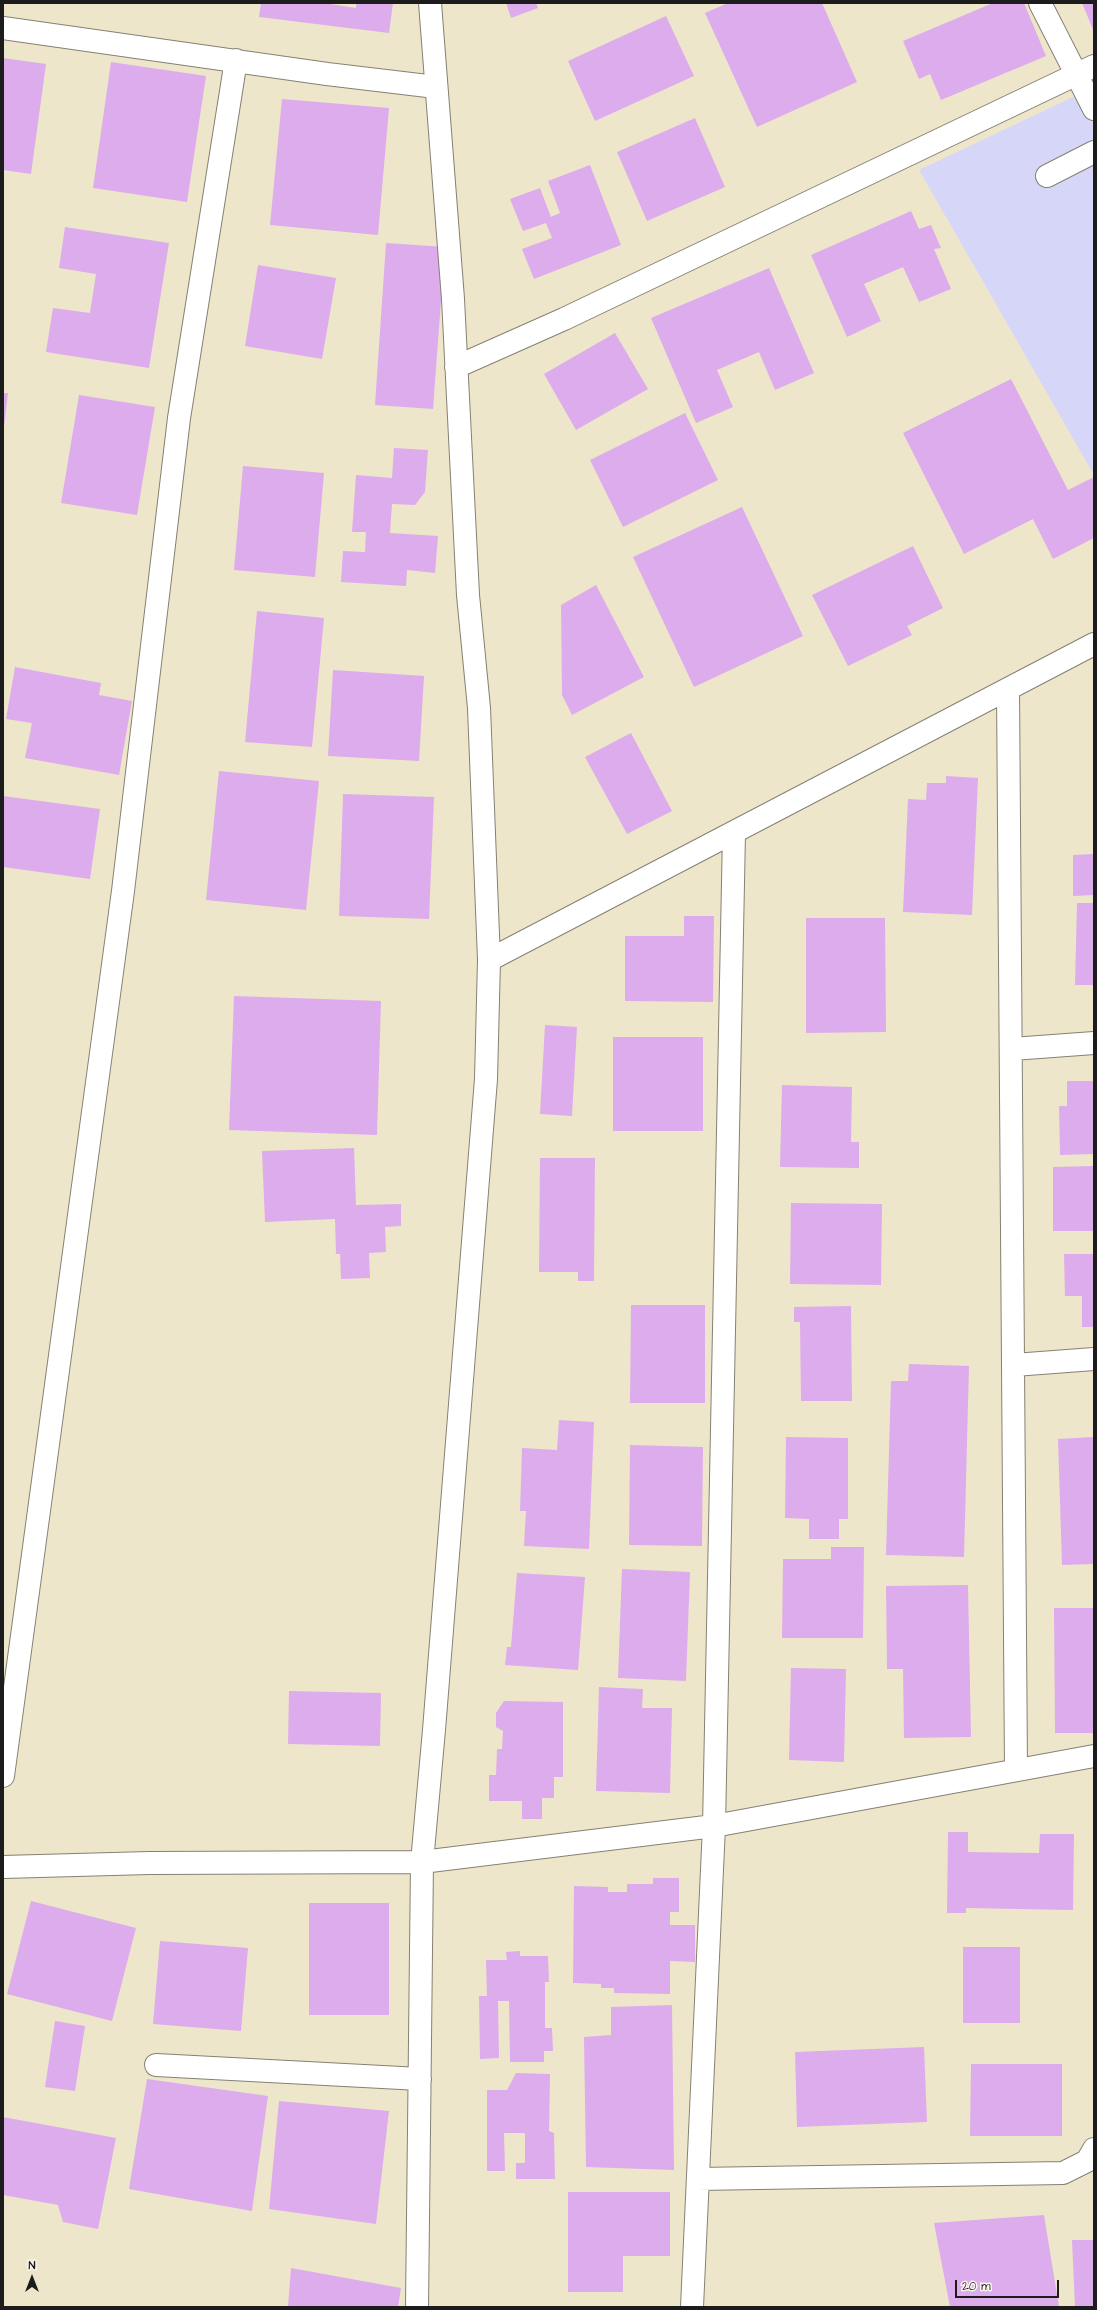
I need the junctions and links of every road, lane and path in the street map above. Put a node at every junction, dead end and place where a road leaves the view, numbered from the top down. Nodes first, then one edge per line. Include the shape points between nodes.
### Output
1 (430, 3) edge
2 (1040, 3) edge
3 (3, 28) edge
4 (236, 60) junction
5 (1085, 70) edge
6 (436, 87) junction
7 (1094, 109) edge
8 (1094, 152) edge
9 (1047, 176) dead end
10 (456, 367) junction
11 (1094, 644) edge
12 (1008, 689) junction
13 (734, 833) junction
14 (489, 960) junction
15 (1094, 1043) edge
16 (1012, 1049) junction
17 (1094, 1359) edge
18 (1014, 1365) junction
19 (1094, 1756) edge
20 (1016, 1770) junction
21 (3, 1776) edge
22 (714, 1826) junction
23 (422, 1862) junction
24 (3, 1867) edge
25 (156, 2065) dead end
26 (420, 2079) junction
27 (1094, 2149) edge
28 (698, 2179) junction
29 (417, 2307) edge
30 (692, 2307) edge

1 - 6 street
2 - 5 street
3 - 4 street
4 - 6 street
4 - 21 street via 179,418 124,891
5 - 7 street
5 - 10 street via 564,319
6 - 10 street
8 - 9 street
10 - 14 street via 468,595 479,708
11 - 12 street
12 - 13 street via 864,762
12 - 16 street
13 - 14 street
13 - 22 street
14 - 23 street via 486,1087
15 - 16 street
16 - 18 street
17 - 18 street
18 - 20 street
19 - 20 street
20 - 22 street
22 - 23 street
22 - 28 street
23 - 24 street via 149,1863
23 - 26 street
25 - 26 street
26 - 29 street
27 - 28 street via 1087,2161 1064,2173
28 - 30 street

